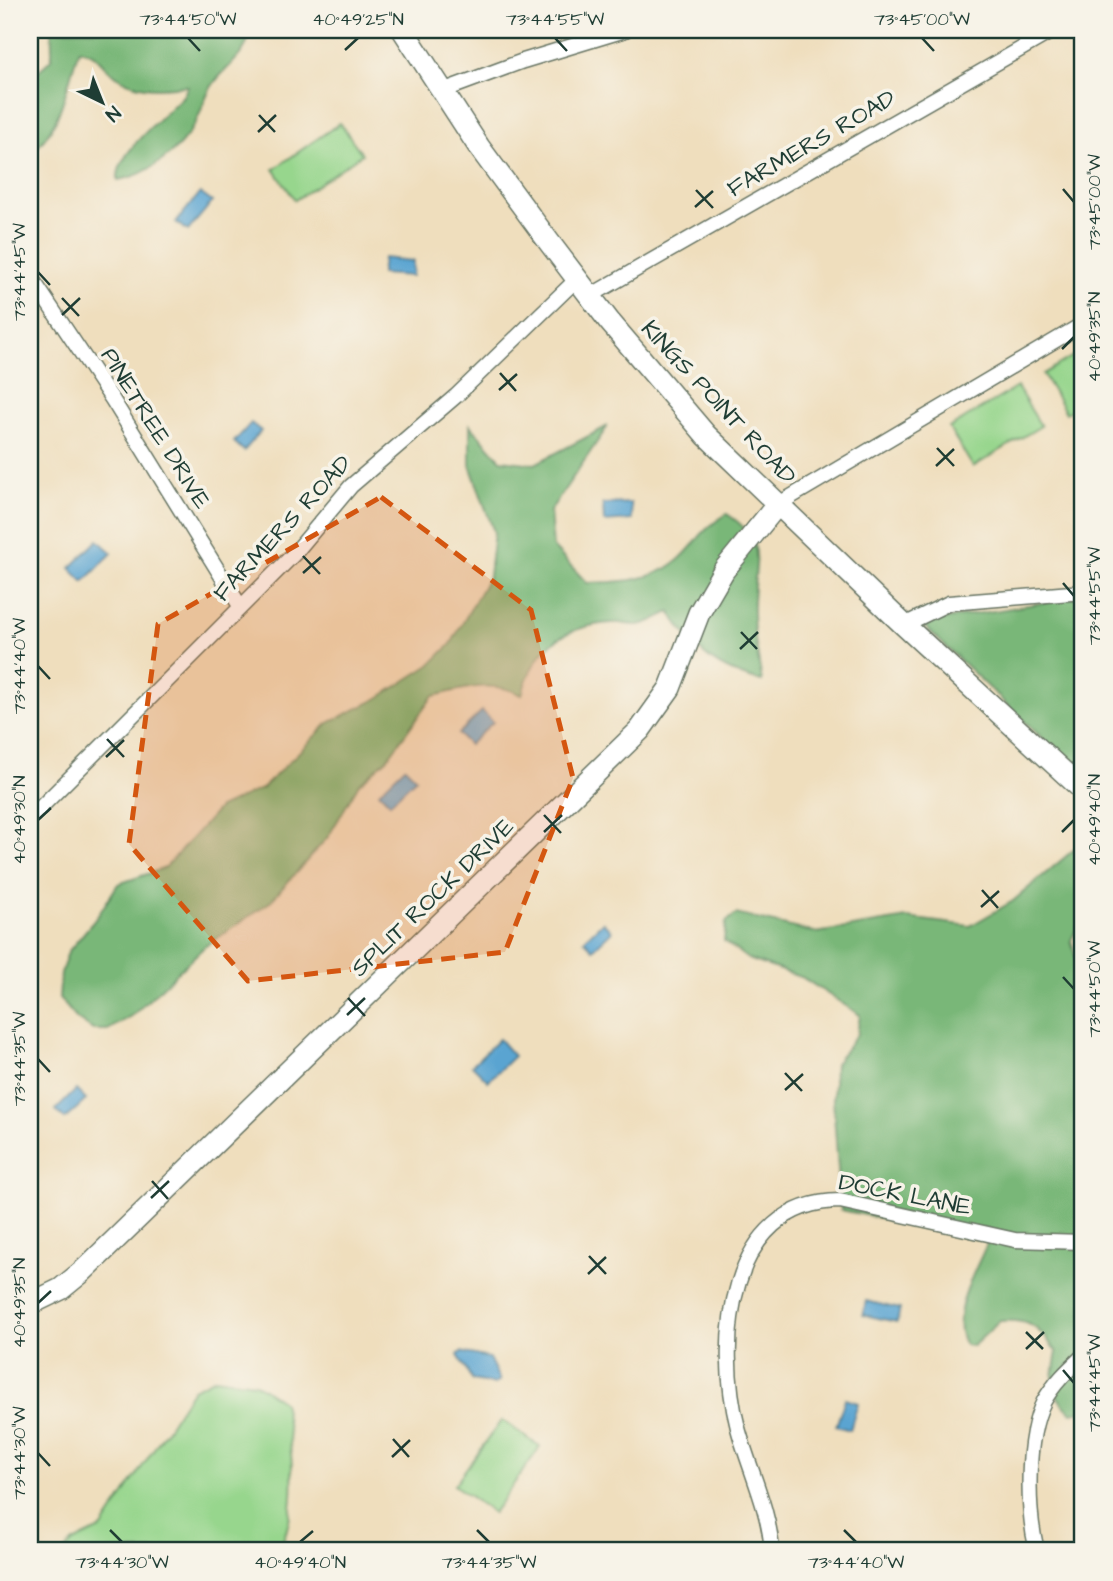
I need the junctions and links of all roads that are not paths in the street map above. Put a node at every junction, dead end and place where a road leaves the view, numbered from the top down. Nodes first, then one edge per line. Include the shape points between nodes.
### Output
1 (403, 30) edge
2 (625, 30) edge
3 (1054, 30) edge
4 (442, 91) junction
5 (30, 276) edge
6 (583, 288) junction
7 (1083, 324) edge
8 (777, 505) junction
9 (1083, 592) edge
10 (240, 606) junction
11 (904, 625) junction
12 (1083, 790) edge
13 (30, 818) edge
14 (1083, 1242) edge
15 (30, 1304) edge
16 (1083, 1356) edge
17 (772, 1551) edge
18 (1037, 1551) edge

1 - 4 street, KINGS POINT ROAD
2 - 4 street
3 - 6 street, FARMERS ROAD
4 - 6 street, KINGS POINT ROAD
5 - 10 street, PINETREE DRIVE
6 - 8 street, KINGS POINT ROAD via 706,435
6 - 10 street, FARMERS ROAD via 351,486 295,553
7 - 8 street
8 - 11 street, KINGS POINT ROAD
8 - 15 street, SPLIT ROCK DRIVE via 724,570 699,613 670,688 640,730 83,1271 61,1289
9 - 11 street via 949,603
10 - 13 street, FARMERS ROAD
11 - 12 street, KINGS POINT ROAD
14 - 17 street, DOCK LANE via 1015,1240 840,1201 796,1208 765,1231 740,1280 729,1348 738,1427
16 - 18 street via 1060,1378 1037,1420 1030,1504

